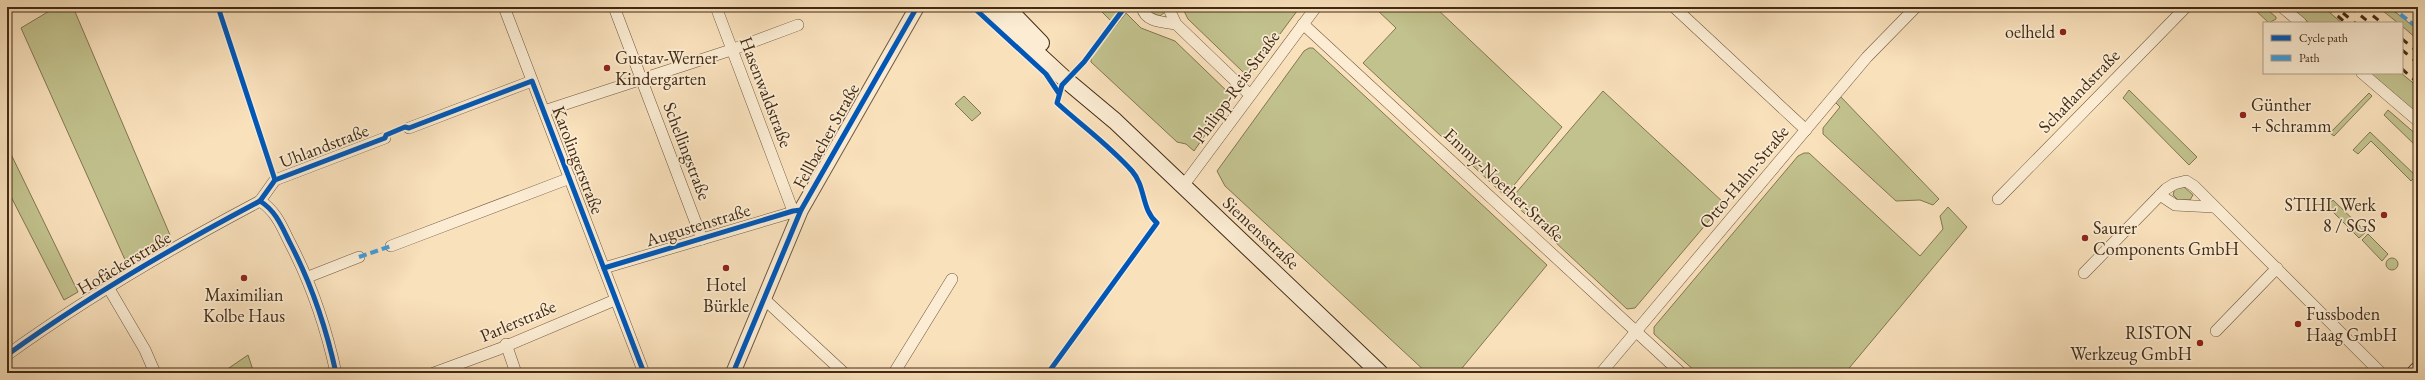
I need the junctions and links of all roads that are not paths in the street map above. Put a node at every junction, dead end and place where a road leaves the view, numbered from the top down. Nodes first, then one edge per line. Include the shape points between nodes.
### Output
1 (504, 7) edge
2 (614, 7) edge
3 (716, 7) edge
4 (917, 7) edge
5 (929, 7) edge
6 (987, 7) edge
7 (1006, 7) edge
8 (1142, 7) edge
9 (1168, 7) edge
10 (1316, 7) edge
11 (1674, 7) edge
12 (1916, 7) edge
13 (2186, 7) edge
14 (2282, 7) edge
15 (2300, 22) edge
16 (1176, 24) junction
17 (1303, 24) junction
18 (798, 25) dead end
19 (906, 26) junction
20 (731, 50) junction
21 (2363, 74) edge
22 (641, 80) junction
23 (532, 81) junction
24 (1250, 95) junction
25 (544, 111) junction
26 (1115, 121) junction
27 (2418, 121) edge
28 (409, 128) dead end
29 (1806, 130) junction
30 (385, 138) dead end
31 (570, 178) junction
32 (1183, 186) junction
33 (2160, 195) junction
34 (1998, 199) dead end
35 (260, 201) junction
36 (2214, 207) junction
37 (797, 211) junction
38 (702, 239) junction
39 (390, 246) dead end
40 (359, 257) dead end
41 (604, 268) junction
42 (2276, 268) junction
43 (2084, 273) dead end
44 (308, 277) junction
45 (952, 279) dead end
46 (108, 287) junction
47 (763, 298) junction
48 (616, 300) junction
49 (1636, 331) junction
50 (2216, 331) dead end
51 (506, 344) junction
52 (7, 355) edge
53 (2418, 370) edge
54 (155, 373) edge
55 (336, 373) edge
56 (434, 373) edge
57 (516, 373) edge
58 (644, 373) edge
59 (733, 373) edge
60 (844, 373) edge
61 (894, 373) edge
62 (1380, 373) edge
63 (1601, 373) edge
64 (1681, 373) edge
65 (2381, 373) edge
66 (2415, 373) edge

1 - 23 street, Karolingerstraße
2 - 22 street, Schellingstraße
3 - 20 street, Hasenwaldstraße
4 - 19 street, Fellbacher Straße
5 - 19 street
6 - 26 main road, Siemensstraße
7 - 26 main road, Siemensstraße
8 - 16 street via 1149,18
9 - 16 street
10 - 17 street, Philipp-Reis-Straße
11 - 29 street
12 - 29 street, Otto-Hahn-Straße via 1867,57
13 - 34 street, Schaflandstraße
14 - 15 street
16 - 24 street
17 - 24 street, Philipp-Reis-Straße
17 - 49 street, Emmy-Noether-Straße
18 - 20 street
19 - 37 street, Fellbacher Straße
20 - 22 street
20 - 37 street, Hasenwaldstraße
21 - 27 street
22 - 25 street
22 - 38 street, Schellingstraße
23 - 25 street, Karolingerstraße
23 - 28 street
24 - 32 street, Philipp-Reis-Straße
25 - 31 street, Karolingerstraße
26 - 32 main road, Siemensstraße
29 - 49 street, Otto-Hahn-Straße
30 - 35 street, Uhlandstraße via 275,180
31 - 39 street, Karolingerstraße
31 - 41 street, Karolingerstraße
32 - 62 main road, Siemensstraße
33 - 36 street via 2175,205
33 - 36 street via 2174,184 2186,182
33 - 43 street
35 - 44 street via 274,213
35 - 46 street, Hofäckerstraße
36 - 42 street
37 - 38 street, Augustenstraße
37 - 47 street, Fellbacher Straße
38 - 41 street, Augustenstraße
40 - 44 street
41 - 48 street, Karolingerstraße
42 - 50 street
42 - 65 street
44 - 55 street via 328,334
45 - 61 street
46 - 52 street, Hofäckerstraße
46 - 54 street via 145,350
47 - 59 street, Fellbacher Straße
47 - 60 street
48 - 51 street, Parlerstraße
48 - 58 street, Karolingerstraße
49 - 63 street, Otto-Hahn-Straße
49 - 64 street, Emmy-Noether-Straße
51 - 56 street, Parlerstraße
51 - 57 street
53 - 66 main road

